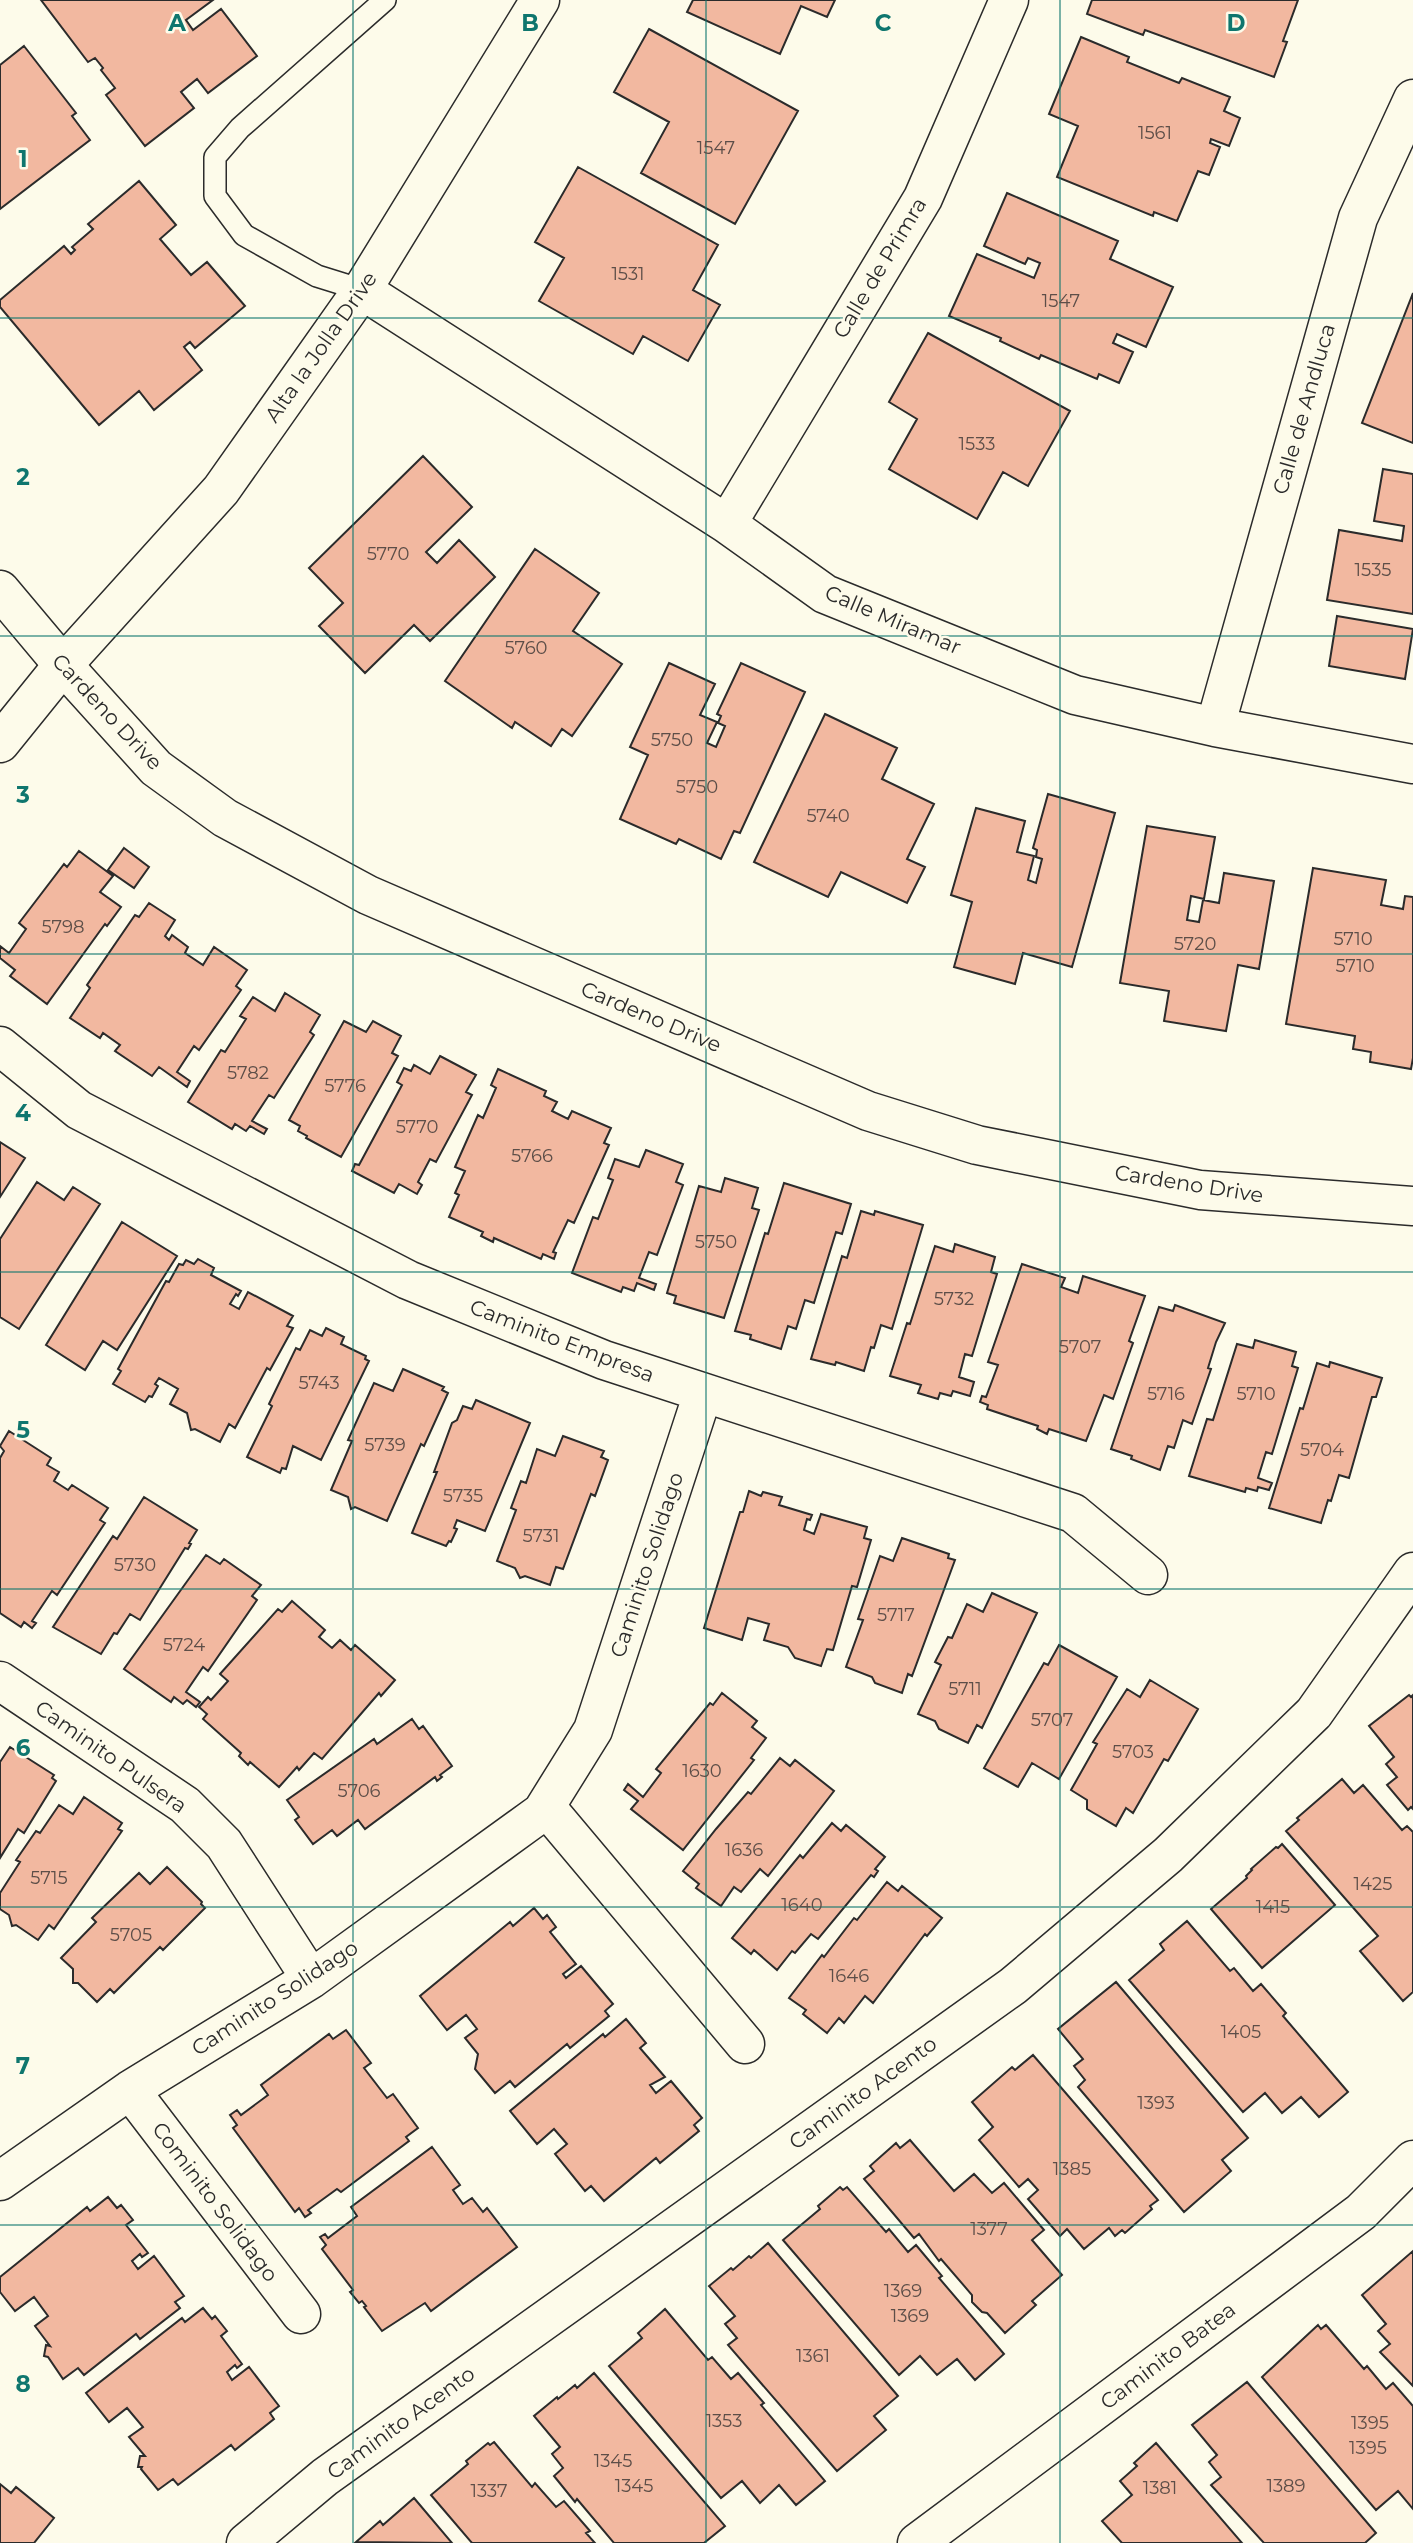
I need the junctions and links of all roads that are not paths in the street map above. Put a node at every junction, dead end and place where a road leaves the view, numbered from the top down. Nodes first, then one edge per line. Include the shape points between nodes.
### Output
1 (385, 0) edge
2 (540, 0) edge
3 (1009, 0) edge
4 (1413, 99) edge
5 (362, 290) junction
6 (727, 524) junction
7 (0, 590) edge
8 (63, 665) junction
9 (1215, 727) junction
10 (0, 743) edge
11 (1413, 764) edge
12 (0, 1046) edge
13 (1413, 1206) edge
14 (703, 1392) junction
15 (1413, 1573) edge
16 (1148, 1575) dead end
17 (0, 1681) edge
18 (545, 1807) junction
19 (311, 1979) junction
20 (745, 2044) dead end
21 (130, 2090) junction
22 (1413, 2160) edge
23 (0, 2181) edge
24 (300, 2314) dead end
25 (246, 2543) edge
26 (917, 2543) edge

1 - 5 lane via 240,128 215,157 215,195 244,235 317,276
2 - 5 street, Alta la Jolla Drive
3 - 6 street, Calle de Primra via 923,198
4 - 9 street, Calle de Andluca via 1357,218
5 - 6 street, Calle Miramar
5 - 8 street, Alta la Jolla Drive via 221,490
6 - 9 street, Calle Miramar via 825,594 1075,695
7 - 8 street, Cardeno Drive
8 - 10 street, Alta la Jolla Drive
8 - 13 street, Cardeno Drive via 156,768 225,818 368,895 868,1111 976,1145 1199,1190
9 - 11 street, Calle Miramar
12 - 14 street, Caminito Empresa via 79,1110 408,1280 604,1360
14 - 16 street, Caminito Empresa via 1073,1513
14 - 18 street, Caminito Solidago via 593,1730
15 - 25 street, Caminito Acento via 1314,1713 1168,1855 1013,1986 325,2477
17 - 19 street, Caminito Pulsera via 185,1805 224,1843
18 - 19 street, Caminito Solidago
18 - 20 street
19 - 21 street, Caminito Solidago
21 - 23 street, Caminito Solidago
21 - 24 street, Cominito Solidago
22 - 26 street, Caminito Batea via 1361,2212

